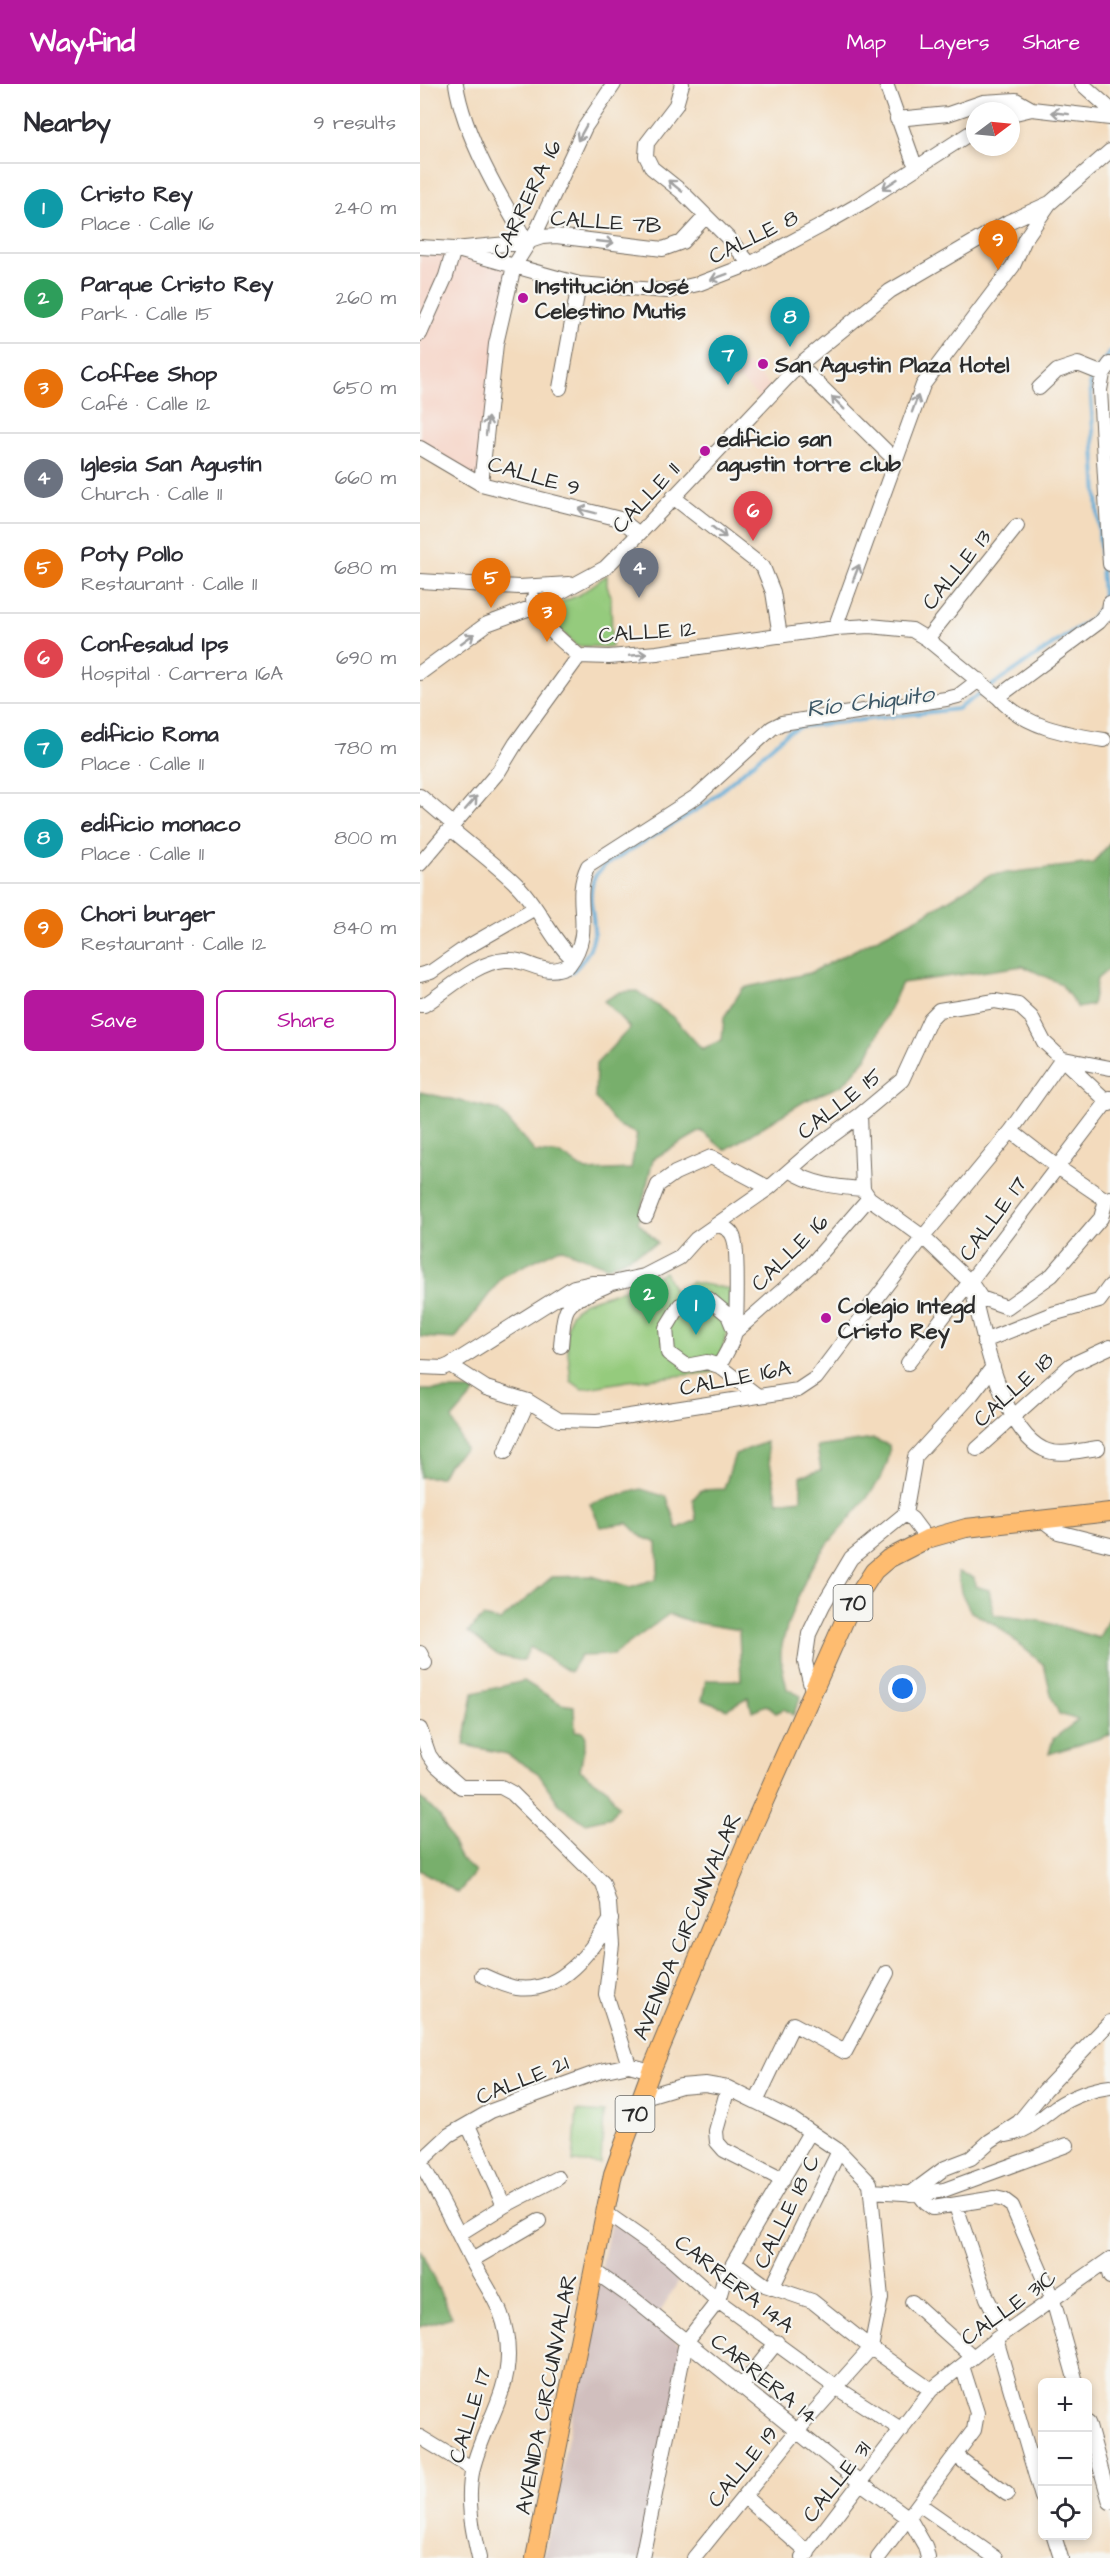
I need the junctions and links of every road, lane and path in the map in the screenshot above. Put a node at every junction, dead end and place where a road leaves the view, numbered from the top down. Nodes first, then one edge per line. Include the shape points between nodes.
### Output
1 (456, 84) edge
2 (614, 84) edge
3 (682, 84) edge
4 (886, 84) edge
5 (1082, 84) edge
6 (1032, 109) junction
7 (1110, 109) edge
8 (1020, 112) edge
9 (1110, 118) edge
10 (897, 119) junction
11 (966, 136) edge
12 (1110, 151) edge
13 (913, 160) dead end
14 (1050, 203) junction
15 (706, 216) junction
16 (527, 242) junction
17 (420, 248) edge
18 (454, 249) junction
19 (750, 264) junction
20 (514, 266) junction
21 (579, 284) junction
22 (420, 334) edge
23 (800, 365) junction
24 (1104, 370) edge
25 (560, 388) dead end
26 (1039, 388) dead end
27 (420, 448) edge
28 (894, 459) junction
29 (481, 484) junction
30 (673, 497) junction
31 (1017, 526) dead end
32 (639, 534) junction
33 (1110, 564) edge
34 (583, 580) junction
35 (420, 581) edge
36 (533, 587) junction
37 (1110, 603) edge
38 (533, 607) junction
39 (835, 628) junction
40 (780, 636) junction
41 (927, 639) junction
42 (579, 656) junction
43 (420, 673) edge
44 (988, 688) junction
45 (1104, 740) dead end
46 (420, 796) edge
47 (451, 826) junction
48 (420, 864) edge
49 (535, 908) junction
50 (573, 959) junction
51 (420, 975) edge
52 (420, 1005) edge
53 (1062, 1059) junction
54 (1110, 1068) edge
55 (1109, 1101) edge
56 (860, 1115) junction
57 (1011, 1131) junction
58 (1056, 1166) junction
59 (790, 1170) junction
60 (769, 1188) junction
61 (866, 1194) junction
62 (1108, 1199) edge
63 (646, 1216) dead end
64 (717, 1225) junction
65 (923, 1237) junction
66 (612, 1283) junction
67 (971, 1283) junction
68 (1110, 1286) edge
69 (735, 1332) junction
70 (984, 1341) junction
71 (561, 1346) dead end
72 (1110, 1347) edge
73 (908, 1363) dead end
74 (450, 1365) junction
75 (719, 1366) junction
76 (420, 1367) edge
77 (993, 1367) junction
78 (758, 1396) junction
79 (528, 1401) junction
80 (1012, 1417) junction
81 (1098, 1448) dead end
82 (977, 1449) dead end
83 (505, 1452) dead end
84 (1110, 1512) edge
85 (905, 1514) junction
86 (1041, 1519) junction
87 (927, 1539) junction
88 (1110, 1545) edge
89 (813, 1694) junction
90 (420, 1729) edge
91 (611, 1919) junction
92 (887, 1973) dead end
93 (482, 1976) dead end
94 (1110, 2022) edge
95 (629, 2066) junction
96 (651, 2071) junction
97 (1110, 2086) edge
98 (728, 2088) junction
99 (641, 2098) junction
100 (756, 2102) junction
101 (468, 2125) junction
102 (810, 2132) junction
103 (1001, 2136) junction
104 (1067, 2145) dead end
105 (838, 2151) junction
106 (420, 2162) edge
107 (558, 2178) dead end
108 (783, 2180) junction
109 (871, 2187) junction
110 (914, 2194) junction
111 (504, 2206) junction
112 (956, 2206) junction
113 (606, 2213) junction
114 (539, 2221) dead end
115 (459, 2234) junction
116 (472, 2260) junction
117 (1108, 2260) edge
118 (734, 2262) junction
119 (594, 2271) junction
120 (1110, 2277) edge
121 (772, 2288) junction
122 (1053, 2300) junction
123 (718, 2301) junction
124 (912, 2302) dead end
125 (1000, 2336) junction
126 (686, 2342) junction
127 (777, 2342) junction
128 (871, 2348) junction
129 (973, 2357) junction
130 (962, 2366) junction
131 (1075, 2378) edge
132 (741, 2387) junction
133 (837, 2388) junction
134 (931, 2390) junction
135 (903, 2430) junction
136 (797, 2431) junction
137 (1091, 2432) edge
138 (420, 2437) edge
139 (956, 2455) junction
140 (473, 2469) junction
141 (861, 2483) junction
142 (1039, 2486) edge
143 (1007, 2494) dead end
144 (745, 2497) junction
145 (1110, 2502) edge
146 (919, 2504) junction
147 (909, 2518) junction
148 (1055, 2540) edge
149 (805, 2555) edge
150 (479, 2558) edge
151 (536, 2558) edge
152 (642, 2558) edge
153 (694, 2558) edge
154 (878, 2558) edge
155 (928, 2558) edge
156 (996, 2558) edge
157 (1060, 2558) edge

1 - 16 street via 470,130 500,196
2 -> 16 street, CARRERA 16 via 585,127 538,228
15 -> 3 street via 652,168 646,156 647,143 676,105
4 - 10 street
5 - 7 street
6 - 8 street
9 -> 6 street
6 - 10 street via 1016,100 983,102 948,114
10 - 13 street
11 -> 19 street, CALLE 8 via 865,201
12 - 14 street, CALLE 11
14 - 23 street, CALLE 11 via 1008,222 890,291
28 -> 14 street via 923,385 1013,266 1025,239
16 -> 15 street, CALLE 7B via 556,236 663,249 682,242
15 - 19 street
16 - 18 street, CALLE 7B
16 - 20 street, CARRERA 16
17 - 18 street, CALLE 8
18 - 20 street, CALLE 8
18 - 22 street
19 -> 21 street, CALLE 8 via 667,291
20 - 21 street, CALLE 8
29 -> 20 street, CARRERA 16 via 496,344
21 - 25 street
28 -> 23 street
23 - 30 street, CALLE 11
24 - 26 street via 1082,365 1057,371
24 - 33 street via 1100,390
27 - 29 street, CALLE 9
39 -> 28 street
32 -> 29 street, CALLE 9 via 620,519
30 - 32 street, CALLE 11
30 -> 40 street via 762,567 773,592
31 - 41 street, CALLE 13
32 - 34 street, CALLE 11 via 605,567
34 - 36 street
34 - 38 street, CALLE 11
35 - 36 street
36 - 38 street
37 - 44 street via 1099,622
38 - 42 street
43 -> 38 street, CALLE 11 via 487,624
39 - 40 street, CALLE 12
39 - 41 street via 912,630
42 -> 40 street, CALLE 12 via 657,653
41 - 44 street
47 -> 42 street, CALLE 12 via 499,771
44 - 45 street via 1009,710 1035,723 1063,734
44 - 50 street via 946,699 793,719 772,728 697,796 588,867 581,880 583,938
46 - 47 street
47 - 48 street, CALLE 12
47 - 49 street via 518,886
49 - 50 street via 559,946
49 - 51 street
50 - 52 street via 569,965 550,971 506,960 483,966
53 - 54 street
53 - 55 street
53 - 56 street, CALLE 15 via 1044,1042 1018,1005 995,1001 939,1010 930,1019 902,1080
53 - 57 street, CALLE 16A
55 - 58 street, CALLE 17
56 - 59 street, CALLE 15
56 - 61 street
57 - 58 street
57 - 65 street, CALLE 16A
58 - 62 street
58 - 67 street, CALLE 17
59 - 60 street, CALLE 15
59 - 61 street via 803,1179
60 - 63 street via 711,1157 658,1185
60 - 64 street, CALLE 15
61 - 65 street
61 - 69 street, CALLE 16 via 810,1266
62 - 67 street via 1101,1218 1052,1275 1007,1307 981,1298
64 - 66 street, CALLE 15 via 696,1239 679,1258 644,1276
64 - 69 street via 727,1227 734,1238
65 - 67 street
65 - 78 street, CALLE 16A via 816,1378 798,1390
66 - 71 street via 570,1303 564,1310
66 - 74 street via 574,1287
67 - 70 street
67 - 73 street, CALLE 17
68 - 70 street via 1099,1302 1052,1314
69 - 75 street
69 - 75 street via 728,1316 709,1299 680,1305 666,1328 668,1353 686,1366 707,1362
70 - 77 street
72 - 80 street, CALLE 18 via 1071,1365
74 - 76 street
74 - 79 street, CALLE 16A via 486,1388
75 - 78 street
77 - 80 street
77 - 85 street via 915,1457
78 - 79 street, CALLE 16A via 597,1420 559,1420
79 - 83 street
80 - 81 street via 1030,1441 1044,1450
80 - 82 street, CALLE 18
84 - 86 main road, AVENIDA CIRCUNVALAR / 70
85 - 87 street
85 - 89 street via 851,1558 823,1605 809,1634 806,1662
86 - 87 main road, AVENIDA CIRCUNVALAR / 70 via 966,1528
86 - 88 street via 1058,1532
87 - 89 main road, AVENIDA CIRCUNVALAR / 70 via 888,1559 864,1585 838,1633
89 - 96 main road, AVENIDA CIRCUNVALAR / 70
90 - 91 street via 436,1765 461,1787 501,1787 512,1793 603,1883
91 - 93 street via 589,1953 565,1975 544,1985 514,1987
91 - 95 street via 612,1965 606,1994
92 - 100 street via 845,2052 793,2024
94 - 103 street via 1045,2090 1032,2109
95 - 96 street, CALLE 21
95 - 101 street, CALLE 21 via 556,2086 491,2111
96 - 99 main road, AVENIDA CIRCUNVALAR / 70
97 - 103 street via 1057,2106 1028,2129
98 - 99 street via 705,2084 681,2086
98 - 100 street
98 - 108 street via 717,2142 724,2150
99 - 113 main road, AVENIDA CIRCUNVALAR / 70 via 613,2174
100 - 102 street
101 - 106 street, CALLE 21 via 449,2135
101 - 111 street
102 - 105 street
102 - 108 street
103 - 110 street via 971,2158 945,2168
104 - 110 street via 944,2190
105 - 109 street
105 - 121 street, CALLE 18 C
106 - 115 street, CALLE 17
107 - 111 street
108 - 118 street
109 - 110 street
109 - 128 street via 881,2298
110 - 112 street via 933,2208
111 - 115 street
112 - 122 street via 995,2198 1012,2206
112 - 125 street
113 - 119 main road, AVENIDA CIRCUNVALAR / 70
113 - 123 street, CARRERA 14A via 670,2258
114 - 116 street
115 - 116 street, CALLE 17
116 - 140 street, CALLE 17 via 507,2326 508,2357 502,2396
117 - 120 street
117 - 122 street, CALLE 31C
118 - 121 street
118 - 123 street
119 - 126 street, CARRERA 14
119 - 151 main road, AVENIDA CIRCUNVALAR / 70
121 - 128 street via 812,2301
122 - 125 street, CALLE 31C
122 - 131 street
123 - 126 street
123 - 127 street, CARRERA 14A
124 - 129 street
125 - 129 street, CALLE 31C
125 - 142 street
126 - 132 street, CARRERA 14
126 - 152 street
127 - 132 street
127 - 133 street, CARRERA 14A
128 - 133 street, CALLE 19
128 - 134 street
129 - 130 street, CALLE 31C
130 - 134 street, CALLE 31C
130 - 139 street via 976,2414 974,2430
132 - 136 street, CARRERA 14
133 - 135 street, CARRERA 14A
133 - 136 street, CALLE 19
134 - 135 street, CALLE 31C
135 - 141 street, CALLE 31
136 - 141 street, CARRERA 14
136 - 144 street, CALLE 19
137 - 145 street
138 - 140 street
139 - 143 street
139 - 146 street
140 - 150 street, CALLE 17 via 471,2525
141 - 147 street, CARRERA 14
141 - 149 street, CALLE 31
144 - 149 street
144 - 153 street, CALLE 19
146 - 147 street
146 - 156 street
147 - 154 street
147 - 155 street
148 - 157 street

